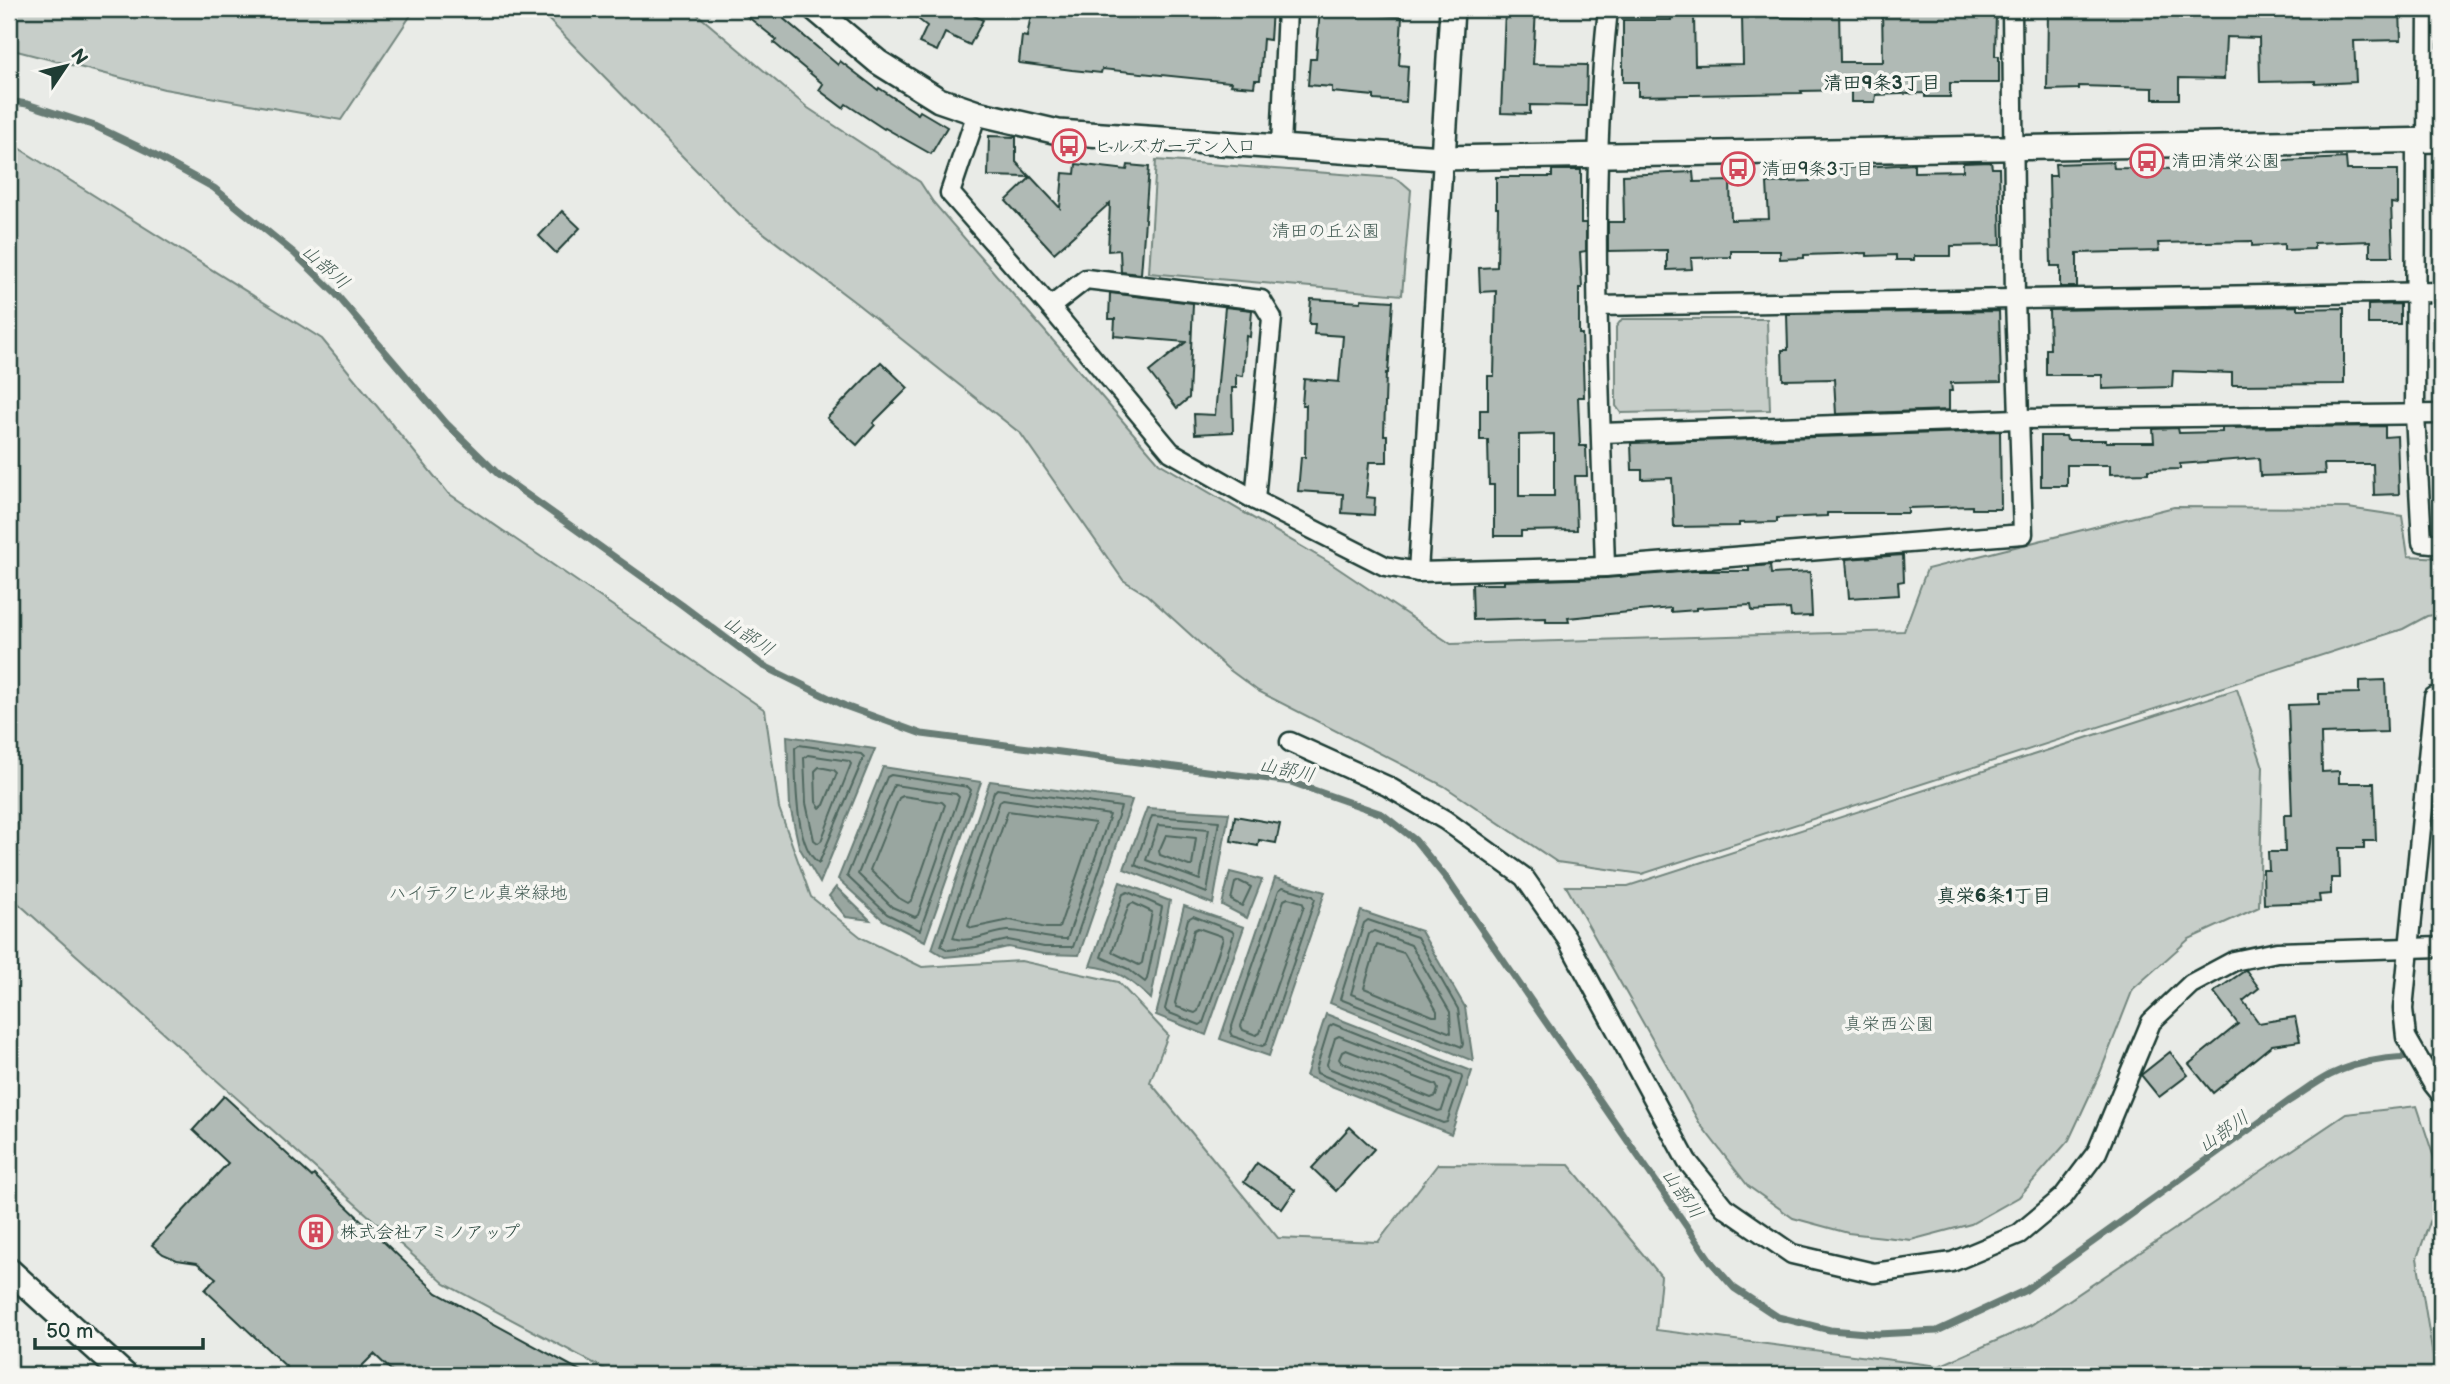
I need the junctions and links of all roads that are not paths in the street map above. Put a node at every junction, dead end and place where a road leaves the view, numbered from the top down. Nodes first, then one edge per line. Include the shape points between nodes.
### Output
1 (815, 9) edge
2 (1287, 9) edge
3 (1452, 9) edge
4 (1608, 9) edge
5 (2012, 9) edge
6 (2428, 9) edge
7 (977, 113) junction
8 (2428, 140) edge
9 (1281, 146) junction
10 (2014, 148) junction
11 (1599, 155) junction
12 (1443, 158) junction
13 (2441, 292) edge
14 (2416, 293) junction
15 (2015, 300) junction
16 (1597, 306) junction
17 (1050, 307) junction
18 (2441, 414) edge
19 (2414, 415) junction
20 (2018, 419) junction
21 (1601, 433) junction
22 (1255, 500) junction
23 (2441, 544) edge
24 (1605, 567) junction
25 (1418, 572) junction
26 (2441, 696) edge
27 (1290, 742) dead end
28 (2441, 947) edge
29 (2409, 948) junction
30 (2437, 1089) edge
31 (9, 1270) edge
32 (125, 1375) edge

1 - 7 street via 878,62 940,100
2 - 9 street
3 - 12 street
4 - 11 street via 1600,79
5 - 10 street
6 - 8 street
7 - 9 street via 1058,132
7 - 17 street via 950,193
8 - 10 street
8 - 14 street
9 - 12 street
10 - 11 street
10 - 15 street
11 - 12 street
11 - 16 street
12 - 25 street
13 - 14 street
14 - 15 street
14 - 19 street
15 - 16 street
15 - 20 street
16 - 21 street
17 - 22 street via 1171,453
17 - 22 street via 1086,279 1261,300 1272,318
18 - 19 street
19 - 20 street
19 - 23 street via 2422,542
20 - 21 street
20 - 24 street via 2024,534
21 - 24 street
22 - 25 street via 1385,566
24 - 25 street
26 - 29 street via 2434,697
27 - 29 street via 1410,799 1524,877 1567,939 1687,1161 1724,1207 1792,1254 1874,1273 1952,1262 2018,1234 2063,1197 2097,1152 2151,1023 2191,984 2234,961 2277,952
28 - 29 street
29 - 30 street via 2403,1009 2406,1037
31 - 32 street

